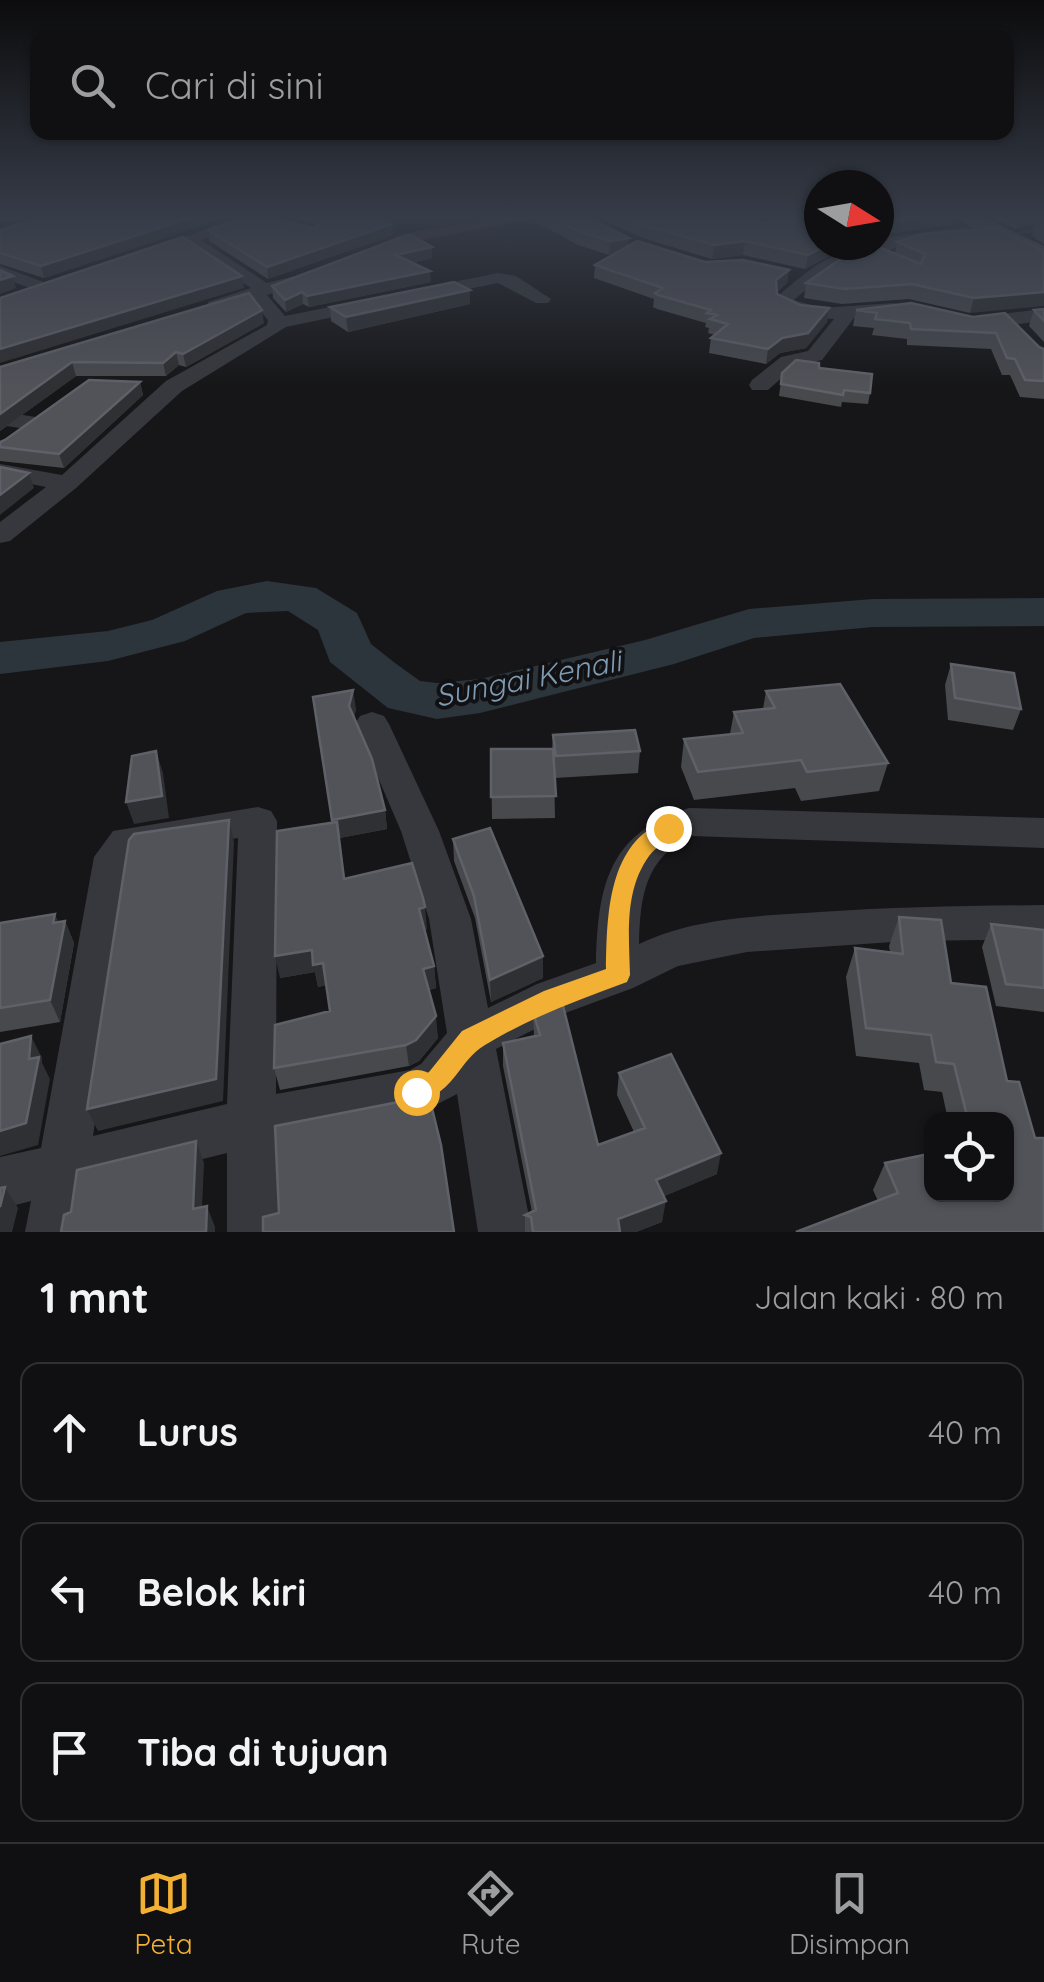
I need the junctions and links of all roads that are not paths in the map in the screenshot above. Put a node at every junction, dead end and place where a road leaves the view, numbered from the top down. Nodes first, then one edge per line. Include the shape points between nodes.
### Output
1 (8, 273) edge
2 (240, 273) edge
3 (310, 273) edge
4 (786, 273) edge
5 (816, 273) edge
6 (810, 278) junction
7 (261, 292) junction
8 (14, 298) edge
9 (542, 299) dead end
10 (914, 310) edge
11 (200, 311) edge
12 (848, 314) junction
13 (1044, 315) edge
14 (946, 318) edge
15 (1007, 320) junction
16 (280, 322) junction
17 (1032, 344) edge
18 (134, 384) edge
19 (174, 386) junction
20 (760, 386) dead end
21 (41, 417) edge
22 (6, 429) edge
23 (0, 471) edge
24 (67, 483) junction
25 (0, 536) edge
26 (372, 724) dead end
27 (1044, 833) edge
28 (1044, 922) edge
29 (618, 975) junction
30 (471, 1039) junction
31 (251, 1123) junction
32 (62, 1171) junction
33 (0, 1183) edge
34 (52, 1232) edge
35 (254, 1232) edge
36 (505, 1232) edge

1 - 8 street via 51,286
2 - 7 street
3 - 7 street
4 - 6 street
5 - 6 street
6 - 12 street via 784,304
7 - 11 street
7 - 16 street
9 - 16 street via 510,280 490,278
10 - 12 street
12 - 20 street via 815,356 788,361
13 - 15 street
14 - 15 street
15 - 17 street
16 - 19 street
18 - 19 street
19 - 24 street
21 - 22 street
23 - 24 street
24 - 25 street
26 - 30 street via 420,831 450,920
27 - 29 street via 689,822 668,828 643,848 624,882
28 - 29 street via 747,934 670,949
29 - 30 street
30 - 31 street via 438,1080 416,1092
30 - 36 street
31 - 32 street
31 - 32 street via 258,821 137,839 114,857
31 - 35 street
32 - 33 street
32 - 34 street

